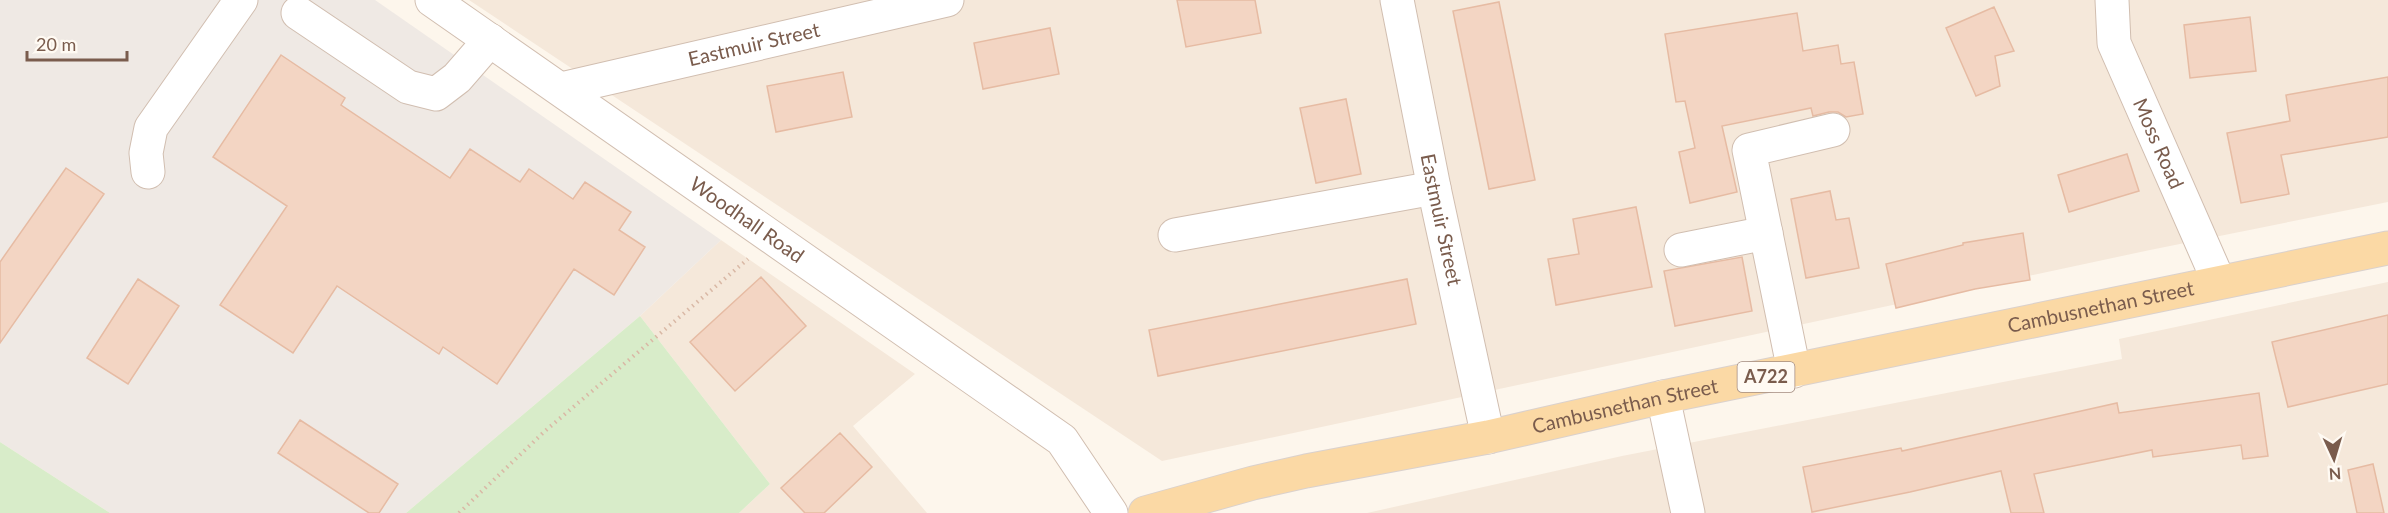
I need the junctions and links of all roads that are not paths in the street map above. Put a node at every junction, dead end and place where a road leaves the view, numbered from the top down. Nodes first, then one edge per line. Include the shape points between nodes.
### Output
1 (241, 0) edge
2 (432, 0) edge
3 (947, 0) edge
4 (1396, 0) edge
5 (2112, 0) edge
6 (298, 13) dead end
7 (490, 40) junction
8 (561, 88) junction
9 (1833, 130) dead end
10 (148, 172) dead end
11 (1434, 188) junction
12 (1766, 233) junction
13 (1176, 236) dead end
14 (2388, 248) edge
15 (1682, 250) dead end
16 (2219, 282) junction
17 (1794, 371) junction
18 (1663, 397) junction
19 (1488, 437) junction
20 (1111, 513) edge
21 (1145, 513) edge
22 (1688, 513) edge

1 - 10 street via 152,128 146,153
2 - 7 street, Woodhall Road
3 - 8 street, Eastmuir Street
4 - 11 street, Eastmuir Street
5 - 16 street, Moss Road via 2114,43
6 - 7 street via 408,87 436,94 457,78
7 - 8 street, Woodhall Road
8 - 20 street, Woodhall Road via 1062,440
9 - 12 street via 1749,150
11 - 13 street
11 - 19 street, Eastmuir Street
12 - 15 street
12 - 17 street
14 - 16 main road, Cambusnethan Street / A722
16 - 17 main road, Cambusnethan Street / A722
17 - 18 main road, Cambusnethan Street / A722
18 - 19 main road, Cambusnethan Street / A722
18 - 22 street
19 - 21 main road, Cambusnethan Street / A722 via 1306,471

